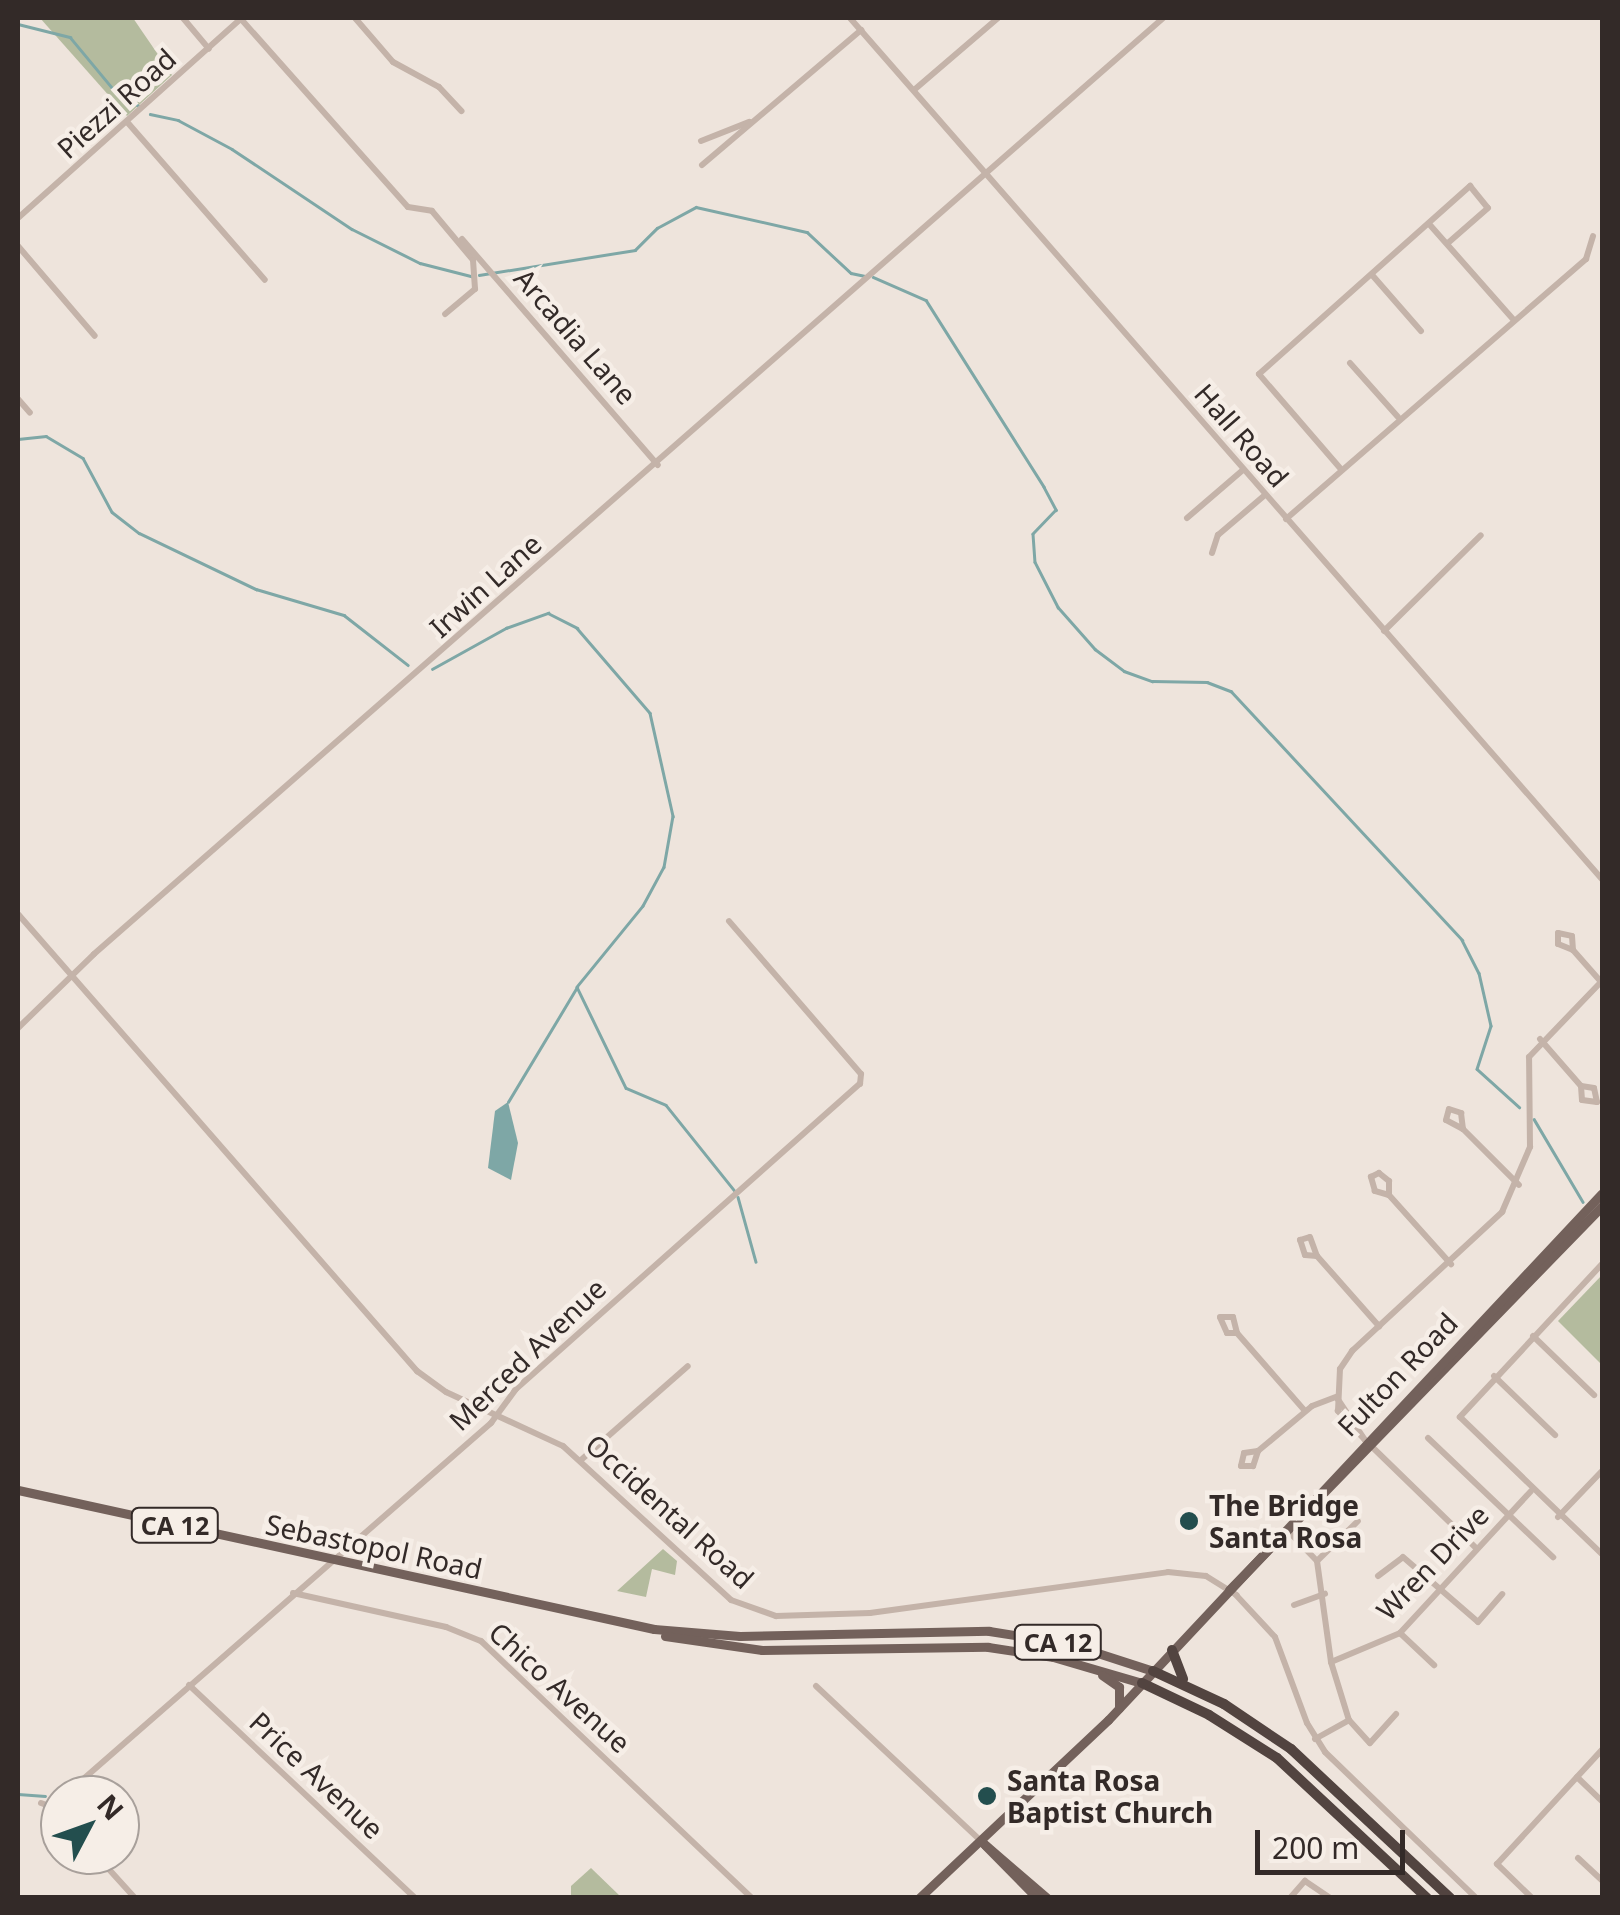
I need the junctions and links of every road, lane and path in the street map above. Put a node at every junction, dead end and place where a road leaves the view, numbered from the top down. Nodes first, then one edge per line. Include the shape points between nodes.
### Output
1 (182, 18) edge
2 (242, 18) edge
3 (355, 18) edge
4 (850, 18) edge
5 (998, 18) edge
6 (1163, 18) edge
7 (861, 30) junction
8 (209, 48) junction
9 (914, 90) junction
10 (461, 112) dead end
11 (755, 120) junction
12 (128, 124) junction
13 (700, 141) dead end
14 (702, 165) dead end
15 (984, 174) junction
16 (18, 218) edge
17 (1430, 225) junction
18 (460, 236) dead end
19 (1593, 236) dead end
20 (1450, 242) junction
21 (18, 246) edge
22 (1373, 276) junction
23 (265, 280) dead end
24 (446, 314) dead end
25 (1513, 319) junction
26 (1421, 331) dead end
27 (95, 336) dead end
28 (1350, 363) dead end
29 (18, 399) edge
30 (30, 413) dead end
31 (1398, 417) junction
32 (658, 464) junction
33 (1340, 468) junction
34 (1243, 470) junction
35 (1265, 495) junction
36 (1187, 518) dead end
37 (1286, 519) junction
38 (1481, 535) dead end
39 (1212, 553) dead end
40 (1384, 631) junction
41 (1602, 879) edge
42 (18, 914) edge
43 (729, 920) dead end
44 (1573, 950) dead end
45 (74, 980) junction
46 (1602, 981) edge
47 (18, 1028) edge
48 (1540, 1040) junction
49 (1581, 1086) dead end
50 (1463, 1129) dead end
51 (1519, 1185) junction
52 (1602, 1193) edge
53 (1389, 1194) dead end
54 (1598, 1211) edge
55 (1317, 1256) dead end
56 (1451, 1264) junction
57 (1602, 1264) edge
58 (1379, 1326) junction
59 (1238, 1333) dead end
60 (1533, 1336) junction
61 (688, 1366) dead end
62 (1494, 1376) junction
63 (1594, 1395) dead end
64 (1336, 1397) junction
65 (1305, 1411) junction
66 (497, 1414) junction
67 (1555, 1436) dead end
68 (1428, 1438) dead end
69 (1368, 1443) junction
70 (1258, 1451) dead end
71 (582, 1460) junction
72 (1602, 1470) edge
73 (18, 1490) edge
74 (1531, 1491) junction
75 (1510, 1514) junction
76 (1558, 1517) junction
77 (1358, 1521) dead end
78 (1289, 1532) junction
79 (1476, 1548) junction
80 (1602, 1553) edge
81 (1553, 1557) dead end
82 (332, 1559) junction
83 (1318, 1561) junction
84 (1378, 1576) dead end
85 (1229, 1590) junction
86 (1441, 1592) junction
87 (293, 1594) junction
88 (1325, 1594) junction
89 (1502, 1594) dead end
90 (1294, 1605) dead end
91 (604, 1620) junction
92 (1400, 1633) junction
93 (1172, 1650) junction
94 (1053, 1657) junction
95 (1330, 1662) junction
96 (1434, 1666) dead end
97 (1154, 1671) junction
98 (1142, 1683) junction
99 (189, 1685) junction
100 (816, 1686) dead end
101 (1196, 1689) junction
102 (1118, 1708) junction
103 (1396, 1714) dead end
104 (1348, 1720) junction
105 (1315, 1739) junction
106 (1602, 1750) edge
107 (88, 1775) edge
108 (1578, 1777) junction
109 (1602, 1801) edge
110 (983, 1842) junction
111 (1578, 1858) dead end
112 (114, 1875) edge
113 (1602, 1880) edge
114 (135, 1898) edge
115 (415, 1898) edge
116 (752, 1898) edge
117 (919, 1898) edge
118 (1037, 1898) edge
119 (1047, 1898) edge
120 (1290, 1898) edge
121 (1330, 1898) edge
122 (1427, 1898) edge
123 (1450, 1898) edge
124 (1476, 1898) edge
125 (1532, 1898) edge

1 - 8 street
2 - 8 street, Piezzi Road
2 - 24 street via 408,207 432,211 443,223 475,270 474,290
3 - 10 street via 393,62 439,86
4 - 7 street, Hall Road
5 - 9 street
6 - 15 street, Irwin Lane
7 - 9 street, Hall Road
7 - 11 street
8 - 12 street, Piezzi Road
9 - 15 street, Hall Road
11 - 13 street
11 - 14 street
12 - 16 street, Piezzi Road
12 - 23 street
15 - 32 street, Irwin Lane
15 - 34 street, Hall Road
17 - 20 street
17 - 20 street via 1470,186 1488,208
17 - 22 street
18 - 32 street, Arcadia Lane
19 - 25 street via 1586,259
20 - 25 street
21 - 27 street
22 - 26 street
22 - 33 street via 1259,374
25 - 31 street
28 - 31 street
29 - 30 street
31 - 33 street
32 - 45 street, Irwin Lane via 94,954
33 - 37 street
34 - 35 street, Hall Road
34 - 36 street
35 - 37 street, Hall Road
35 - 39 street via 1218,535
37 - 40 street, Hall Road
38 - 40 street
40 - 41 street, Hall Road
42 - 45 street, Occidental Road
43 - 66 street, Merced Avenue via 861,1074 860,1084 516,1389
44 - 46 street
45 - 47 street, Irwin Lane
45 - 66 street, Occidental Road via 412,1366 439,1388
46 - 48 street
48 - 49 street
48 - 51 street via 1529,1058 1530,1147
50 - 51 street
51 - 56 street
52 - 54 main road, Fulton Road
53 - 56 street
54 - 69 main road, Fulton Road
55 - 58 street
56 - 58 street
57 - 60 street
58 - 64 street via 1340,1369
59 - 65 street
60 - 62 street
60 - 63 street
61 - 71 street
62 - 67 street
62 - 74 street via 1460,1417
64 - 65 street
64 - 69 street
65 - 70 street
66 - 71 street, Occidental Road
66 - 82 street, Merced Avenue
68 - 75 street, Wren Drive
69 - 78 main road, Fulton Road
69 - 79 street
69 - 85 main road, Fulton Road
71 - 85 street, Occidental Road via 725,1596 763,1614 896,1611 1178,1571 1206,1576
72 - 76 street
73 - 82 main road, Sebastopol Road / CA 12
74 - 75 street, Wren Drive
74 - 76 street
75 - 79 street, Wren Drive
75 - 81 street, Wren Drive
76 - 80 street
77 - 83 street
78 - 83 street
78 - 85 main road, Fulton Road
79 - 86 street, Wren Drive
82 - 87 street, Merced Avenue
82 - 91 main road, Sebastopol Road / CA 12
83 - 88 street
84 - 86 street via 1403,1558
85 - 93 main road, Fulton Road
85 - 105 street, Occidental Road via 1283,1651
86 - 89 street via 1478,1622
86 - 92 street, Wren Drive
87 - 99 street, Merced Avenue
87 - 116 street, Chico Avenue via 446,1627 481,1641
88 - 90 street
88 - 95 street
91 - 94 main road, Sebastopol Road / CA 12 via 731,1648 939,1645
91 - 97 main road, Sebastopol Road / CA 12 via 715,1636 989,1631 1070,1644
92 - 95 street, Wren Drive
92 - 96 street
93 - 97 main road, Fulton Road
93 - 101 highway via 1175,1670
94 - 98 main road, Sebastopol Road / CA 12
94 - 102 main road via 1115,1681
95 - 104 street
97 - 98 main road, Fulton Road
97 - 101 highway, CA 12
98 - 102 main road, Fulton Road
98 - 122 highway, CA 12 via 1277,1758
99 - 107 street, Merced Avenue
99 - 115 street, Price Avenue
100 - 110 street
101 - 123 highway, CA 12 via 1304,1759
102 - 110 main road, Fulton Road
103 - 104 street via 1370,1742
104 - 105 street
105 - 124 street, Occidental Road
106 - 108 street
108 - 109 street
108 - 125 street via 1497,1864
110 - 117 main road, Fulton Road
110 - 118 main road
110 - 119 main road
111 - 113 street
112 - 114 street
120 - 121 street via 1305,1881

